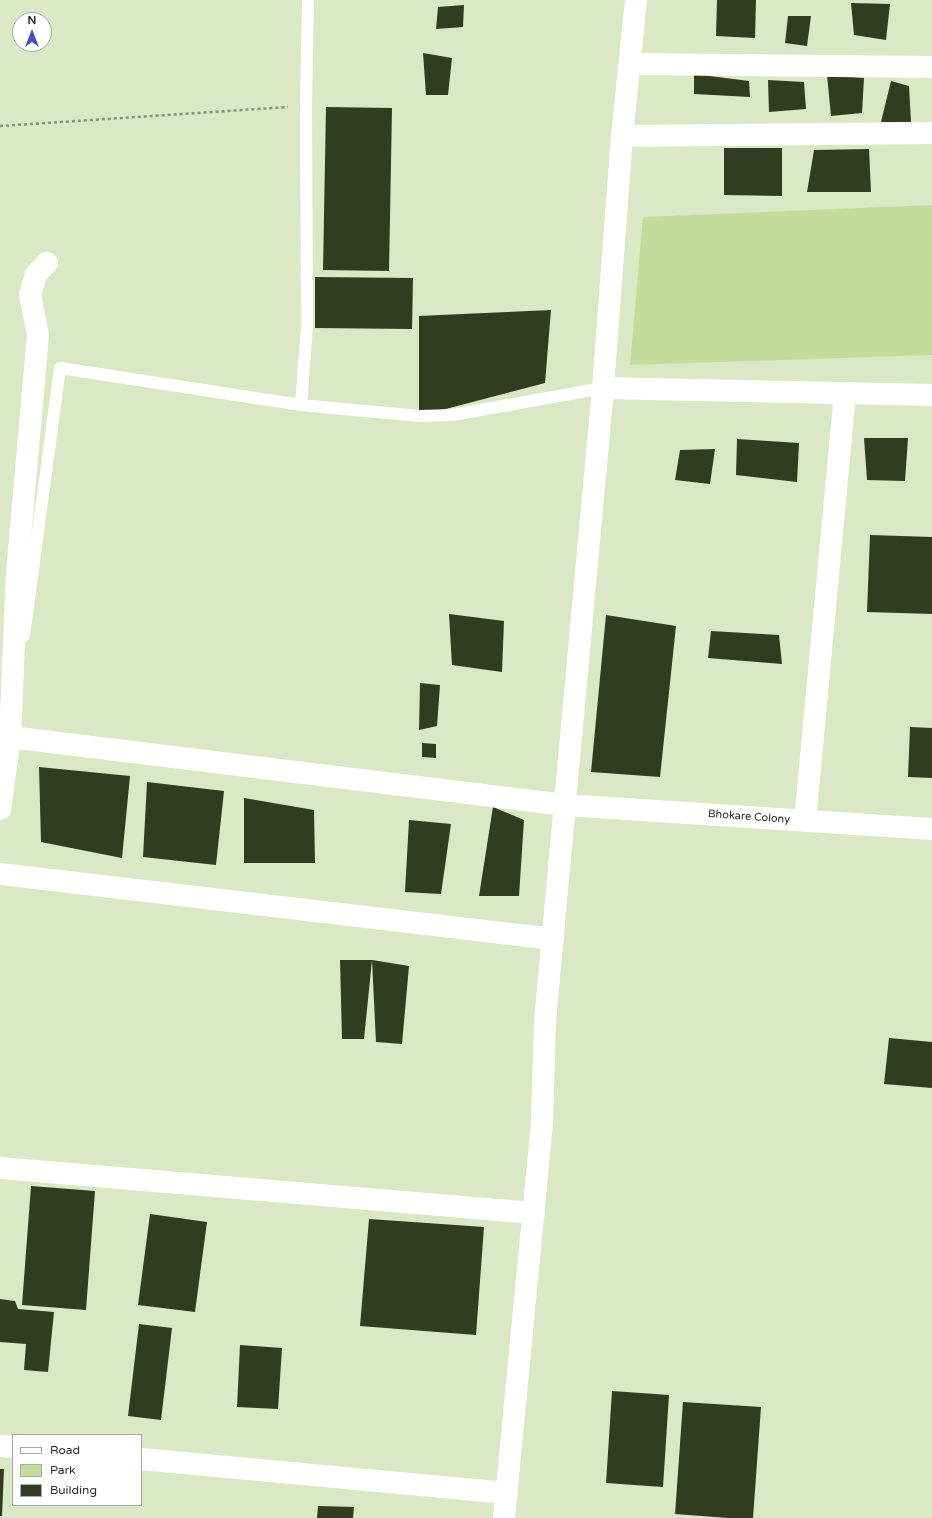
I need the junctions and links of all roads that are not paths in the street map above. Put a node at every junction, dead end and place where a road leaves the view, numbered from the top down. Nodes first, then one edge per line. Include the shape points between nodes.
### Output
1 (308, 0) edge
2 (636, 0) edge
3 (630, 64) junction
4 (932, 67) edge
5 (932, 133) edge
6 (622, 136) junction
7 (47, 263) dead end
8 (603, 388) junction
9 (845, 393) junction
10 (932, 395) edge
11 (301, 404) junction
12 (10, 737) junction
13 (565, 805) junction
14 (0, 809) edge
15 (805, 821) junction
16 (932, 829) edge
17 (0, 874) edge
18 (553, 939) junction
19 (0, 1168) edge
20 (534, 1213) junction
21 (0, 1446) edge
22 (12, 1447) edge
23 (142, 1459) edge
24 (507, 1493) junction
25 (504, 1518) edge

1 - 11 lane via 307,326
2 - 3 street
3 - 4 street
3 - 6 street
5 - 6 street
6 - 8 street
7 - 12 street via 36,274 30,295 38,335 17,572
8 - 9 street
8 - 11 lane via 453,415 419,416
8 - 13 street
9 - 10 street
9 - 15 street
11 - 12 lane via 60,368
12 - 13 street, Bhokare Colony
12 - 14 street
13 - 15 street, Bhokare Colony
13 - 18 street
15 - 16 street, Bhokare Colony
17 - 18 street
18 - 20 street via 545,1021 542,1123
19 - 20 street
20 - 24 street
21 - 22 street
23 - 24 street
24 - 25 street

